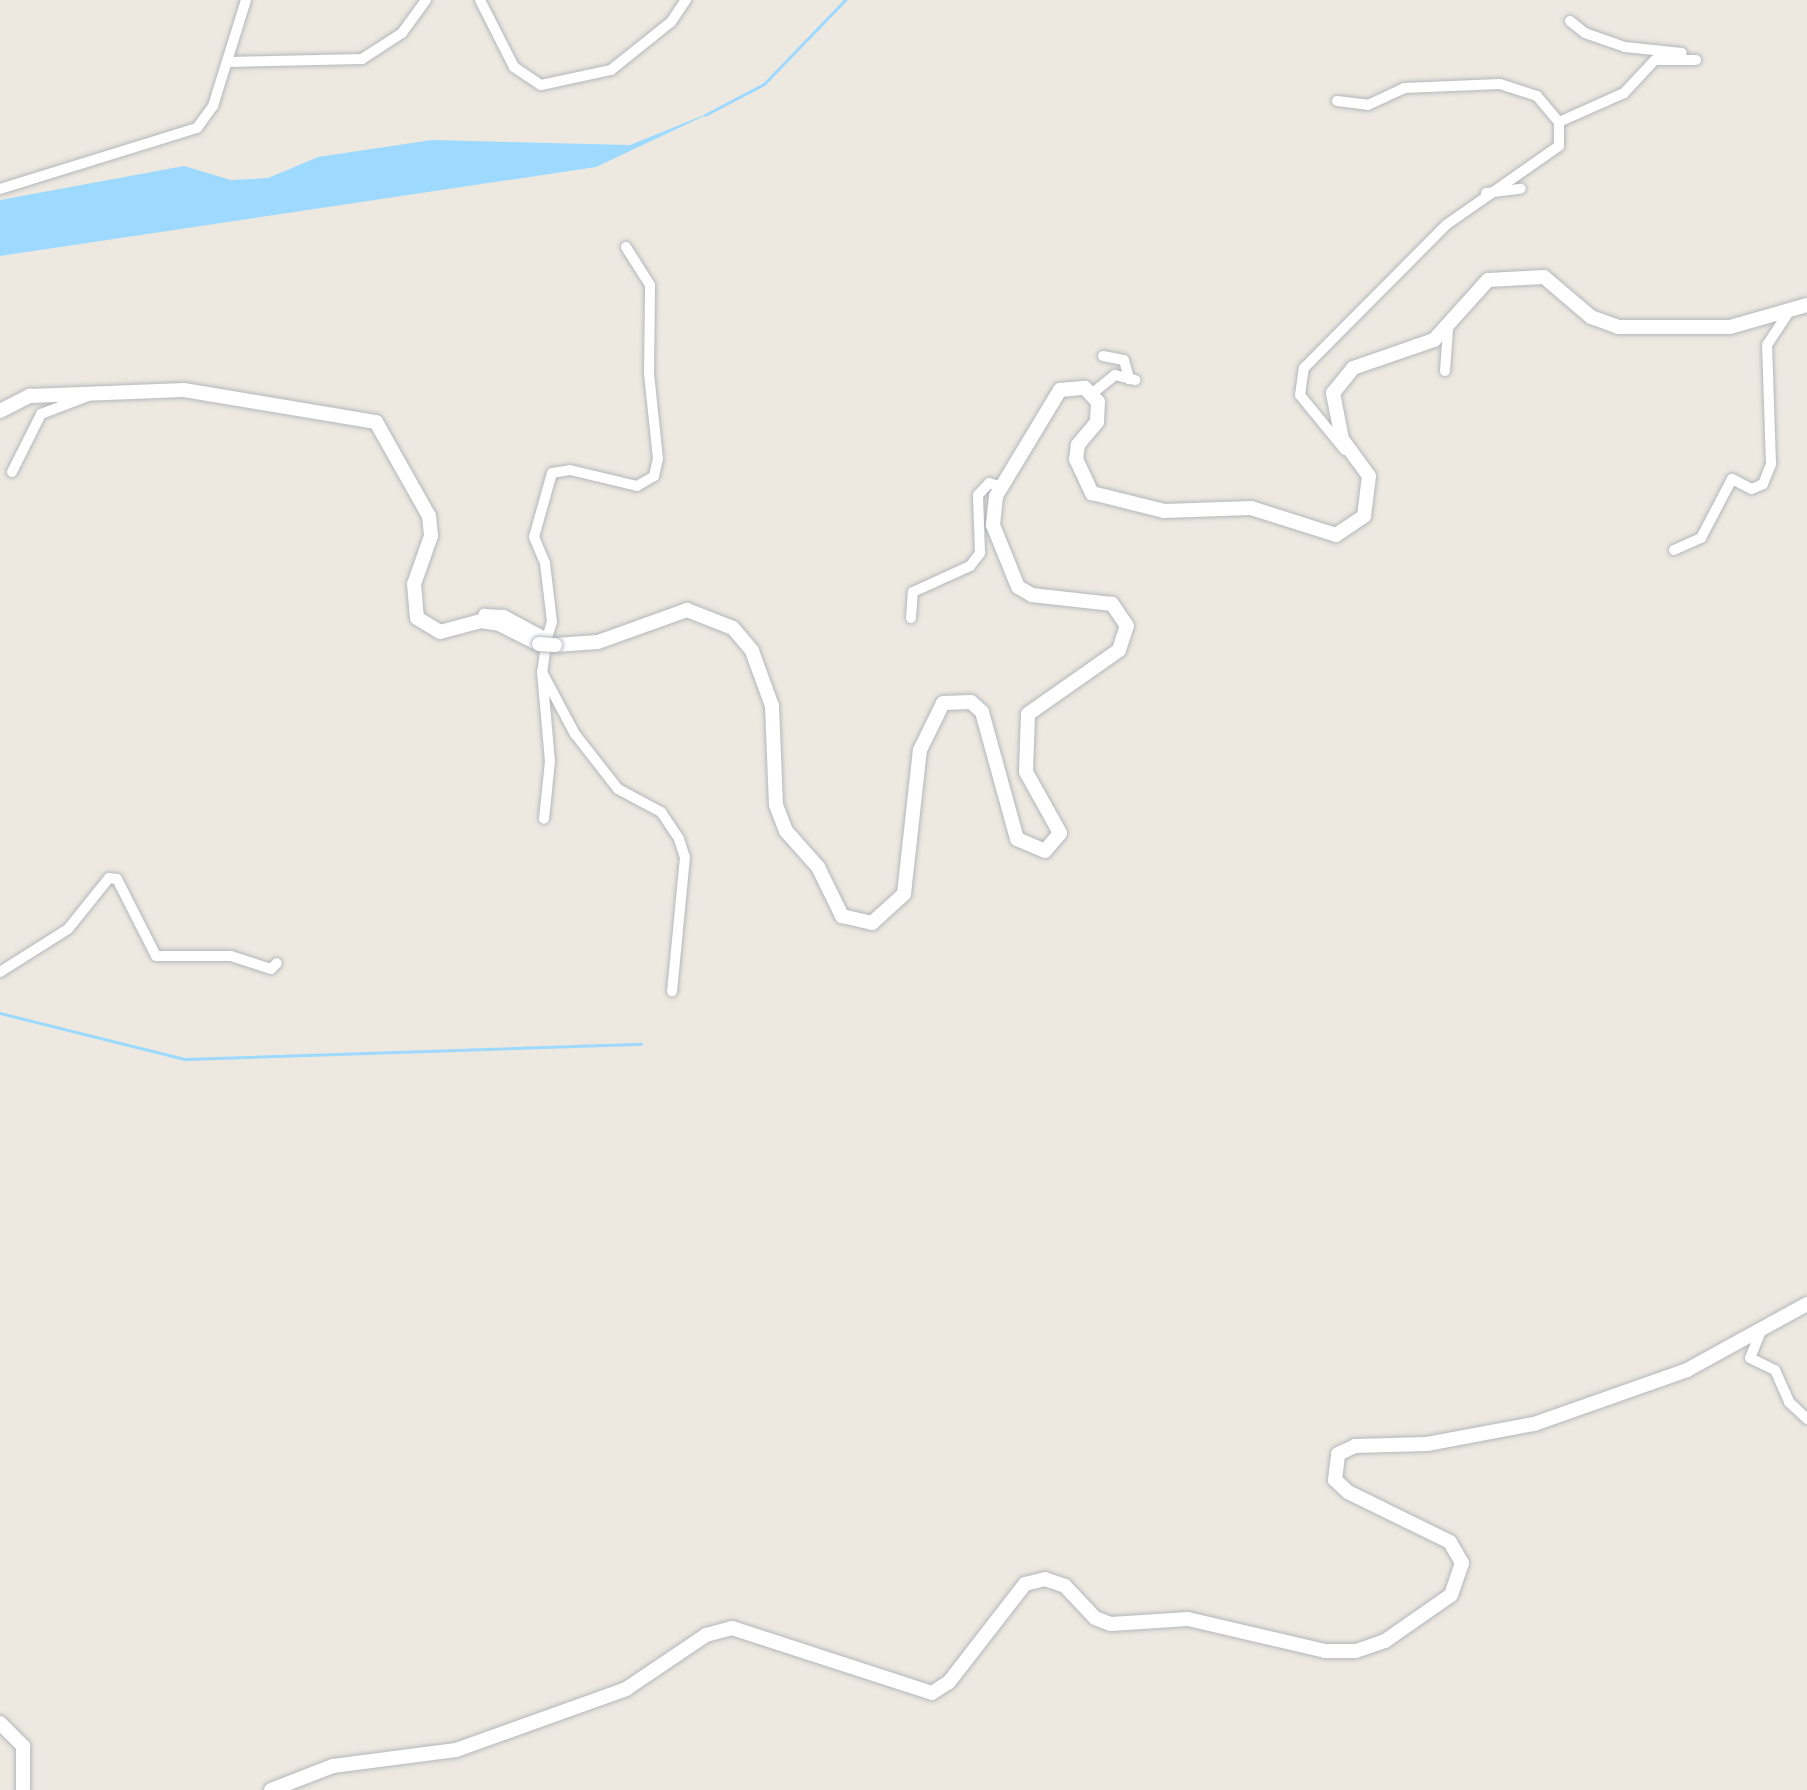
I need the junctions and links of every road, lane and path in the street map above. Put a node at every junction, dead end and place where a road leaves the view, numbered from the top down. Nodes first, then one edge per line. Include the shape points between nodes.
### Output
1 (246, 0) edge
2 (426, 0) edge
3 (480, 0) edge
4 (686, 0) edge
5 (1570, 20) dead end
6 (227, 62) junction
7 (1337, 101) dead end
8 (1559, 122) junction
9 (0, 189) edge
10 (1521, 190) dead end
11 (1486, 193) junction
12 (626, 247) dead end
13 (1807, 305) edge
14 (1790, 310) junction
15 (1448, 329) junction
16 (1103, 356) dead end
17 (1445, 371) dead end
18 (1094, 392) junction
19 (93, 393) junction
20 (0, 411) edge
21 (1361, 464) junction
22 (12, 472) dead end
23 (1002, 487) junction
24 (1674, 550) dead end
25 (911, 618) dead end
26 (547, 643) junction
27 (542, 672) junction
28 (544, 819) dead end
29 (277, 962) dead end
30 (0, 972) edge
31 (672, 991) dead end
32 (1807, 1304) edge
33 (1761, 1330) junction
34 (1807, 1419) edge
35 (0, 1723) edge
36 (23, 1790) edge
37 (271, 1790) edge

1 - 6 street
2 - 6 street via 402,33 362,58
3 - 4 street via 514,67 541,84 610,70 671,22
5 - 8 street via 1584,33 1625,47 1664,48 1696,60 1655,60 1624,94
6 - 9 street via 208,116 180,137
7 - 8 street via 1368,104 1404,88 1500,84 1537,96
8 - 11 street via 1558,146
10 - 11 street
11 - 21 street via 1409,261 1298,379 1300,395 1319,421
12 - 26 street via 650,285 649,373 658,459 654,476 636,486 570,470 552,473 534,537 545,563
13 - 14 street
14 - 15 street via 1730,327 1618,327 1591,317 1544,277 1505,274 1488,280
14 - 24 street via 1768,345 1772,453 1763,484 1752,489 1732,478 1700,538
15 - 17 street
15 - 21 street via 1354,368 1333,393 1338,428
16 - 18 street via 1124,360 1132,379 1104,379
18 - 21 street via 1097,422 1078,444 1078,470 1092,493 1110,500 1199,513 1251,508 1336,535 1364,516 1370,476
18 - 23 street via 1060,390
19 - 20 street via 30,396
19 - 22 street via 41,414
19 - 26 street via 184,390 376,422 429,516 431,536 414,584 417,618 440,632 481,621
23 - 25 street via 989,483 978,494 980,553 970,566 913,592
23 - 26 street via 993,525 1018,587 1032,596 1112,604 1127,626 1126,640 1028,714 1026,772 1060,833 1045,850 1017,839 982,712 971,702 943,703 920,750 904,894 872,923 842,916 818,866 786,831 776,805 772,706 752,652 733,628 687,610 598,642
26 - 27 street
27 - 28 street via 550,761
27 - 31 street via 592,758 618,789 662,812 679,839 685,857
29 - 30 street via 271,969 231,956 156,956 117,879 109,878 68,928
32 - 33 street
33 - 34 street via 1750,1358 1775,1370
33 - 37 street via 1687,1370 1534,1424 1427,1444 1355,1446 1338,1454 1335,1480 1348,1492 1450,1542 1462,1563 1451,1594 1385,1641 1356,1651 1325,1651 1188,1619 1111,1624 1095,1618 1065,1586 1045,1579 1026,1584 950,1682 932,1694 732,1628 706,1634 626,1689 456,1750 316,1769
35 - 36 street via 23,1746

